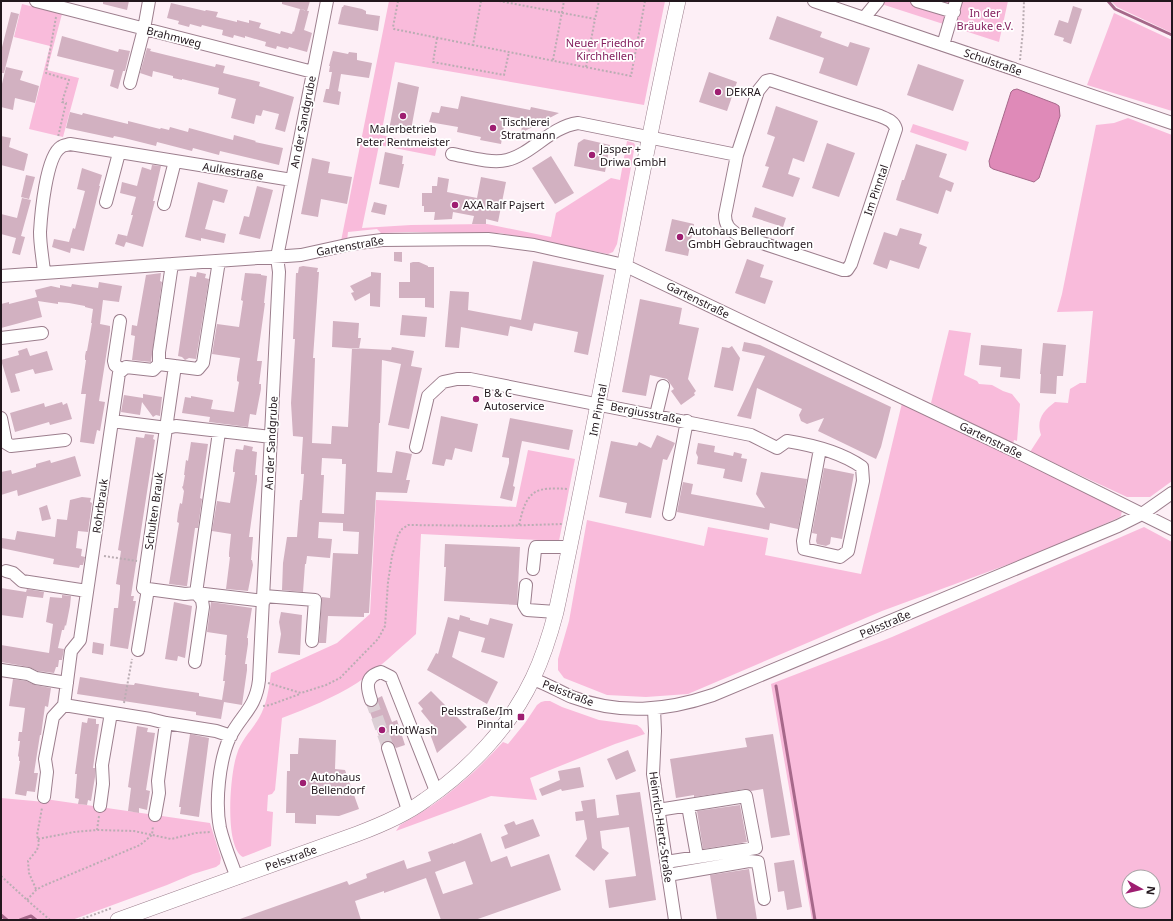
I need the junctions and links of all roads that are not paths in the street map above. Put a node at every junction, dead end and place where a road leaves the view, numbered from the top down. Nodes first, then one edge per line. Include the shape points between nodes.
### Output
1 (36, 1) edge
2 (149, 1) edge
3 (326, 1) edge
4 (678, 1) edge
5 (814, 1) edge
6 (878, 1) edge
7 (917, 1) edge
8 (955, 7) edge
9 (864, 18) junction
10 (144, 29) junction
11 (943, 45) junction
12 (313, 72) junction
13 (130, 83) dead end
14 (1172, 123) edge
15 (650, 137) junction
16 (119, 152) junction
17 (452, 154) dead end
18 (737, 155) junction
19 (175, 161) junction
20 (292, 180) junction
21 (106, 202) dead end
22 (164, 204) dead end
23 (278, 257) junction
24 (219, 261) junction
25 (172, 264) junction
26 (624, 265) junction
27 (44, 273) junction
28 (1, 276) edge
29 (120, 321) dead end
30 (42, 333) dead end
31 (1, 338) edge
32 (159, 364) junction
33 (175, 366) junction
34 (122, 370) junction
35 (663, 386) dead end
36 (599, 404) junction
37 (656, 415) junction
38 (1, 418) edge
39 (112, 421) junction
40 (687, 421) junction
41 (167, 428) junction
42 (219, 432) junction
43 (271, 437) junction
44 (65, 440) dead end
45 (416, 447) dead end
46 (820, 449) junction
47 (1172, 493) edge
48 (669, 514) dead end
49 (1142, 514) junction
50 (1172, 529) edge
51 (570, 547) junction
52 (533, 568) dead end
53 (6, 572) dead end
54 (526, 585) dead end
55 (148, 589) junction
56 (87, 591) junction
57 (196, 593) junction
58 (264, 599) junction
59 (556, 612) junction
60 (312, 641) dead end
61 (138, 650) road end
62 (194, 662) dead end
63 (1, 670) edge
64 (532, 679) junction
65 (66, 683) junction
66 (371, 700) tunnel mouth
67 (64, 705) junction
68 (654, 709) junction
69 (116, 714) junction
70 (166, 723) junction
71 (231, 736) junction
72 (388, 748) tunnel mouth
73 (436, 791) junction
74 (44, 797) road end
75 (100, 806) road end
76 (688, 806) junction
77 (408, 810) junction
78 (658, 810) junction
79 (155, 815) dead end
80 (697, 856) junction
81 (666, 862) junction
82 (668, 875) junction
83 (237, 878) junction
84 (764, 899) dead end
85 (117, 913) edge
86 (675, 920) edge

1 - 10 street, Brahmweg
2 - 10 street
3 - 12 street, An der Sandgrube
4 - 15 main road, Im Pinntal
5 - 9 street, Schulstraße
6 - 9 street
7 - 8 street
8 - 11 street
9 - 11 street, Schulstraße
10 - 12 street, Brahmweg
10 - 13 street
11 - 14 street, Schulstraße
12 - 20 street, An der Sandgrube
15 - 17 street via 578,123 564,127 508,160 493,161
15 - 18 street
15 - 26 main road, Im Pinntal
16 - 19 street, Aulkestraße
16 - 21 street
16 - 27 street, Aulkestraße via 70,144 61,146 55,153 44,192 40,234
18 - 18 street, Im Pinntal via 758,91 770,80 880,116 890,120 896,129 847,270 738,235 727,226 725,215
19 - 20 street, Aulkestraße
19 - 22 street
20 - 23 street, An der Sandgrube
23 - 24 street, Gartenstraße
23 - 26 street, Gartenstraße via 382,240 488,239
23 - 43 street, An der Sandgrube
24 - 25 street, Gartenstraße
24 - 33 street via 204,363 198,369
25 - 27 street, Gartenstraße
25 - 32 street
26 - 36 main road, Im Pinntal
26 - 49 street, Gartenstraße
27 - 28 street, Gartenstraße
29 - 34 street via 114,361
30 - 31 street
32 - 33 street
32 - 34 street via 153,370 126,367
33 - 41 street
34 - 39 street, Rohrbrauk via 119,373
35 - 37 street
36 - 37 street, Bergiusstraße
36 - 45 street, Bergiusstraße via 470,379 443,382 428,396
36 - 51 main road, Im Pinntal
37 - 40 street, Bergiusstraße
38 - 44 street via 6,442 11,446
39 - 41 street
39 - 56 street, Rohrbrauk
40 - 46 street, Bergiusstraße via 751,434 777,448 787,441
40 - 48 street
41 - 42 street via 176,426
41 - 55 street, Schulten Brauk via 143,588
42 - 43 street
42 - 57 street
43 - 58 street, An der Sandgrube
46 - 46 street via 851,459 862,467 863,481 848,551 840,557 804,549 803,541
47 - 49 street, Pelsstraße
49 - 50 street, Gartenstraße
49 - 68 street, Pelsstraße via 713,695 691,703
51 - 52 street via 536,547
51 - 59 main road, Im Pinntal
53 - 56 street via 13,573 22,581
54 - 59 street via 525,608 529,611
55 - 57 street
55 - 61 street, Schulten Brauk
56 - 65 street, Rohrbrauk via 80,640 71,651
57 - 58 street
57 - 62 street via 202,600 203,607
58 - 60 street via 315,600
58 - 71 street, An der Sandgrube via 260,680 253,704
59 - 64 main road, Im Pinntal
63 - 65 street
64 - 68 street, Pelsstraße via 572,697 603,706
64 - 73 main road, Pelsstraße via 513,713 490,742 460,772
65 - 67 street, Rohrbrauk
66 - 73 street via 367,688 369,680 381,672 391,677
67 - 69 street
67 - 74 street via 53,717 45,759 47,772
68 - 78 street, Heinrich-Hertz-Straße via 653,774
69 - 70 street
69 - 75 street via 102,765
70 - 71 street
70 - 79 street
71 - 83 street, An der Sandgrube via 221,769 218,815
72 - 77 street
73 - 77 main road, Pelsstraße
76 - 78 street
76 - 80 street
76 - 80 street via 746,796 756,848
77 - 83 main road, Pelsstraße via 378,826
78 - 81 street, Heinrich-Hertz-Straße
80 - 81 street
81 - 82 street, Heinrich-Hertz-Straße
82 - 84 street via 754,860 758,862
82 - 86 street, Heinrich-Hertz-Straße
83 - 85 main road, Pelsstraße

